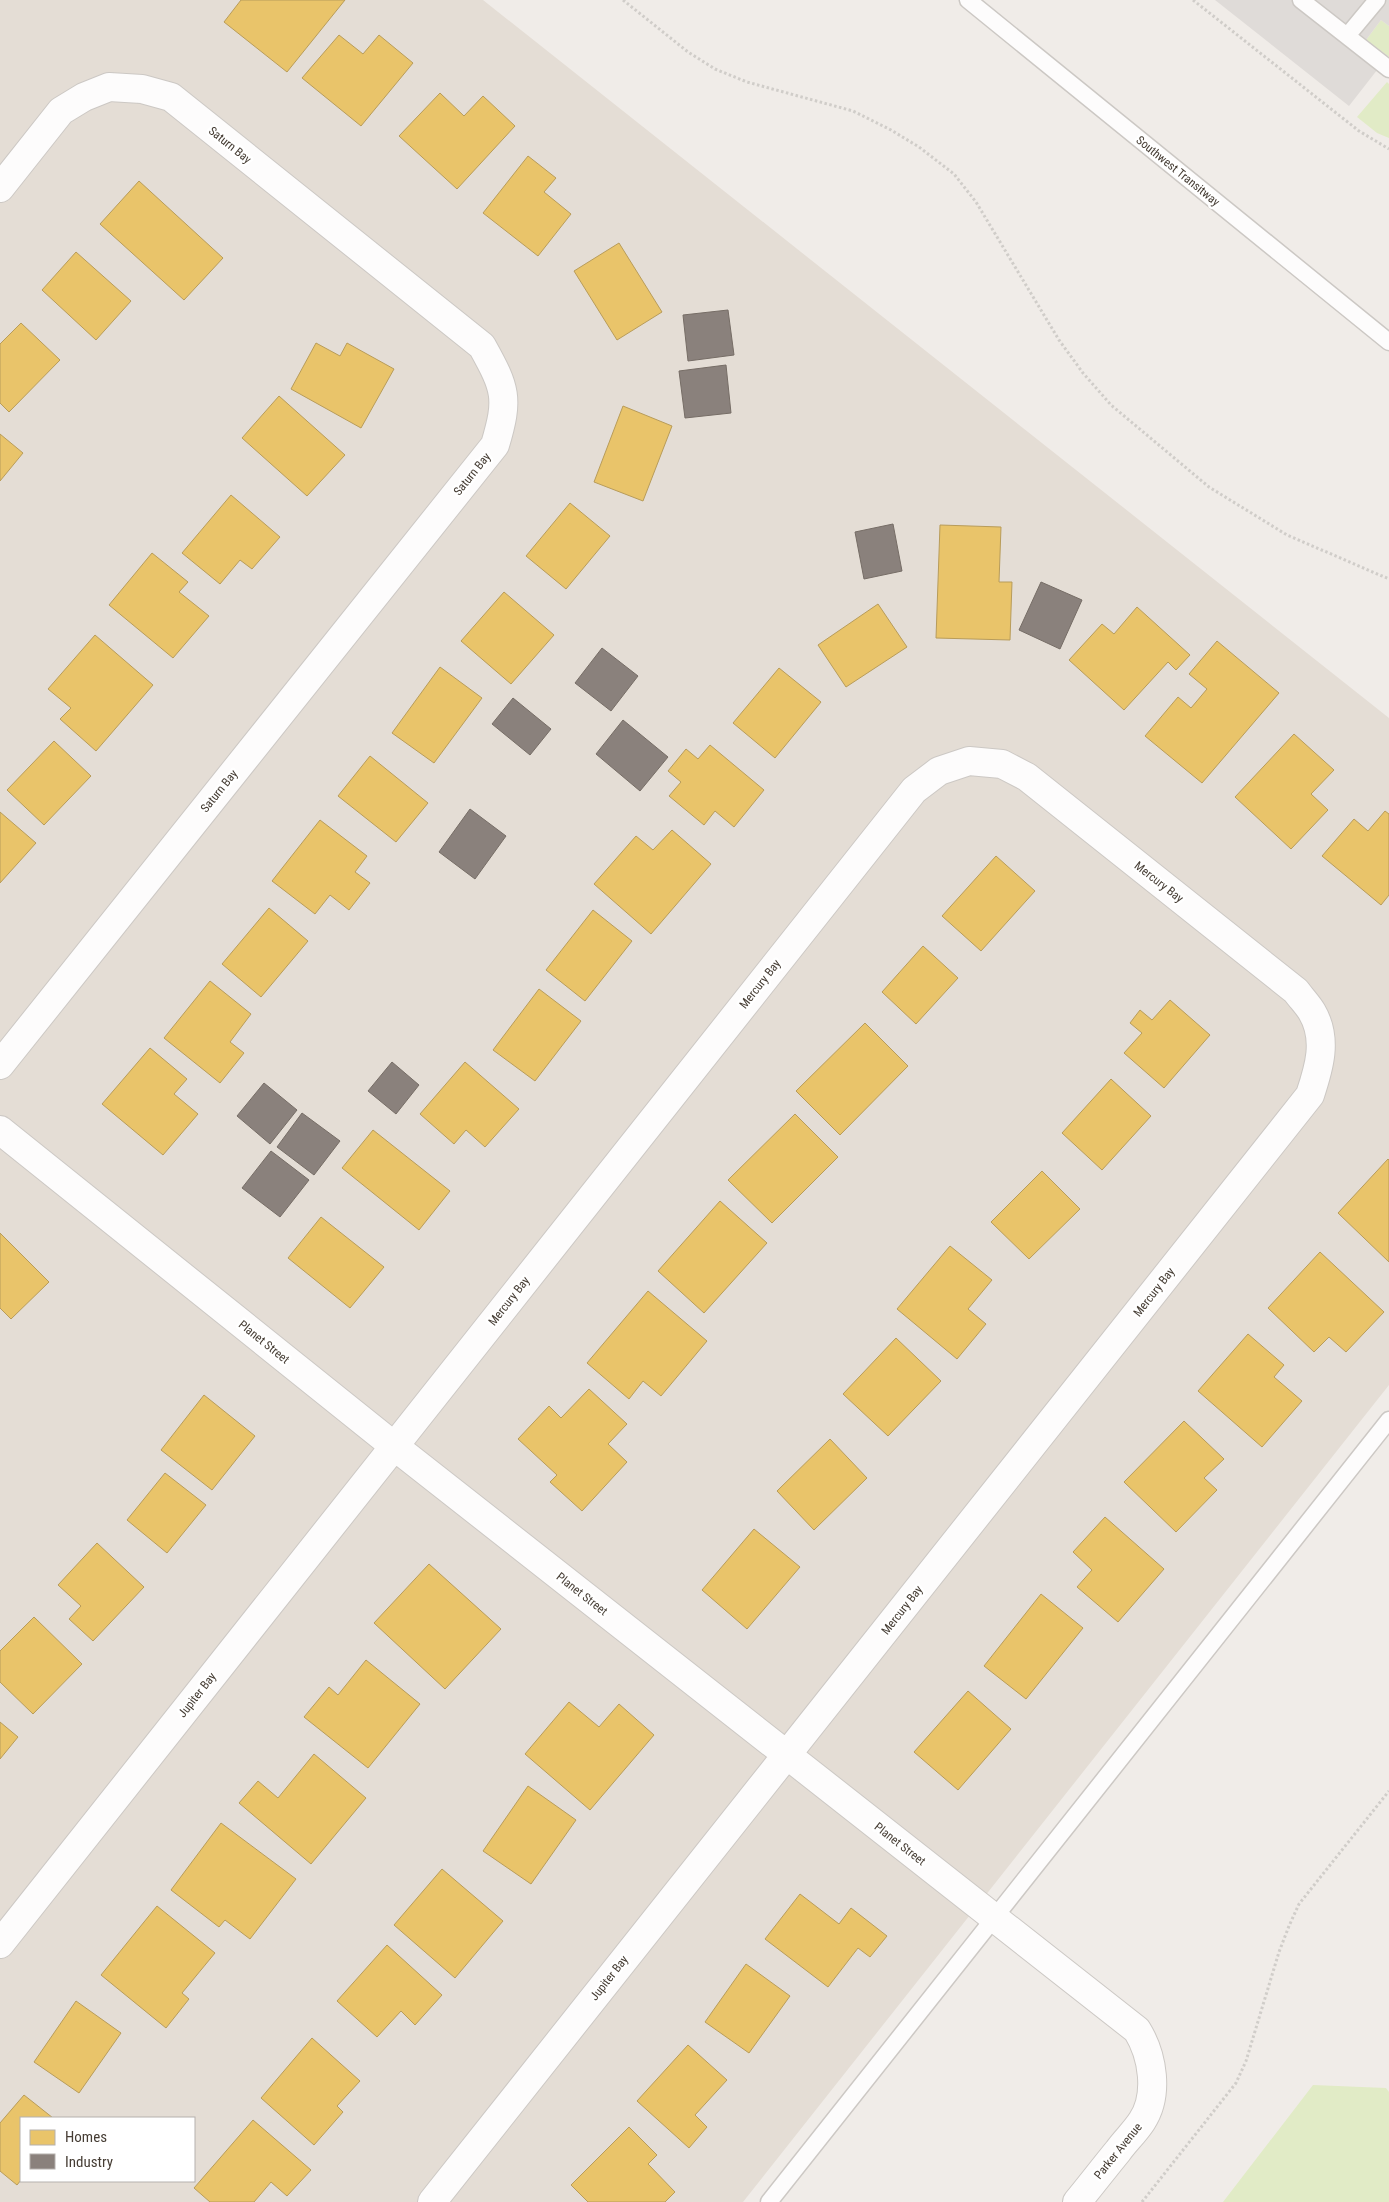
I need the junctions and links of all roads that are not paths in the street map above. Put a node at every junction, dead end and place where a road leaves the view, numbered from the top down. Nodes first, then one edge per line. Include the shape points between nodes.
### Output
1 (968, 0) edge
2 (1301, 0) edge
3 (1377, 0) edge
4 (1347, 36) junction
5 (1389, 70) edge
6 (0, 188) edge
7 (1389, 342) edge
8 (0, 1066) edge
9 (0, 1130) edge
10 (1389, 1420) edge
11 (394, 1446) junction
12 (787, 1755) junction
13 (993, 1918) junction
14 (0, 1944) edge
15 (1149, 2065) joint
16 (432, 2202) edge
17 (769, 2202) edge
18 (1077, 2202) edge

1 - 7 lane, Southwest Transitway
2 - 4 lane
3 - 4 lane
4 - 5 lane
6 - 8 street, Saturn Bay via 61,111 84,97 109,87 142,89 170,97 482,346 496,370 505,397 495,445
9 - 11 street, Planet Street
10 - 13 lane
11 - 12 street, Planet Street
11 - 12 street, Mercury Bay via 914,790 939,771 969,761 1002,764 1027,777 1296,991 1313,1013 1322,1040 1319,1067 1310,1095
11 - 14 street, Jupiter Bay
12 - 13 street, Planet Street
12 - 16 street, Jupiter Bay
13 - 15 street, Planet Street via 1137,2030 1144,2042
13 - 17 lane
15 - 18 street, Parker Avenue via 1150,2103 1142,2121

